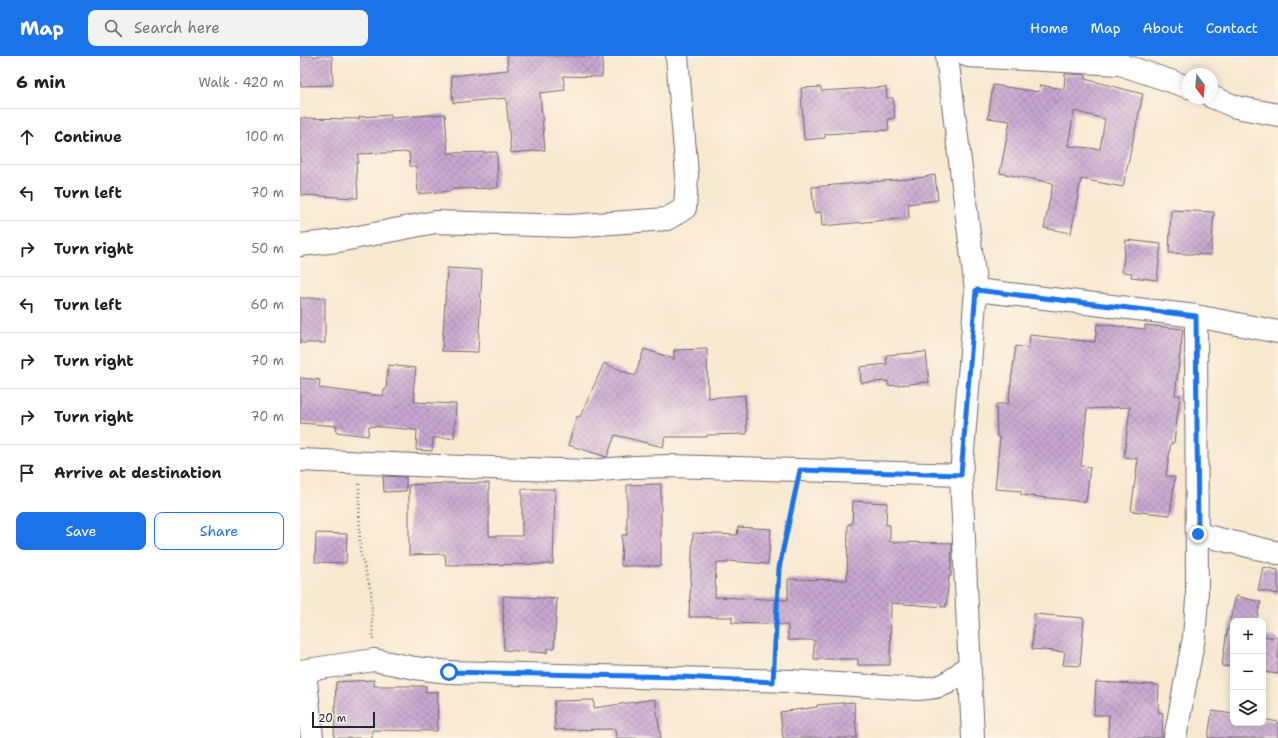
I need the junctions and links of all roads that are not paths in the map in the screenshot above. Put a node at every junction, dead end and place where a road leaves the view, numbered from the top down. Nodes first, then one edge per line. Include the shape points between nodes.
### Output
1 (677, 56) edge
2 (947, 56) edge
3 (968, 56) edge
4 (1120, 60) edge
5 (1182, 85) edge
6 (1218, 99) edge
7 (1278, 115) edge
8 (300, 245) edge
9 (976, 290) junction
10 (1196, 316) junction
11 (1278, 332) edge
12 (300, 460) edge
13 (961, 475) junction
14 (1198, 534) junction
15 (1278, 553) edge
16 (969, 665) junction
17 (303, 671) edge
18 (312, 738) edge
19 (973, 738) edge
20 (1174, 738) edge

1 - 8 street via 687,182 685,208 667,219 570,226 435,222 338,241
2 - 9 street
3 - 4 street
4 - 5 street
6 - 7 street
9 - 10 street
9 - 13 street
10 - 11 street
10 - 14 street
12 - 13 street via 590,471 670,466
13 - 16 street
14 - 15 street
14 - 20 street via 1194,637
16 - 17 street via 950,683 917,689 683,677 449,672 374,660
16 - 19 street
17 - 18 street

